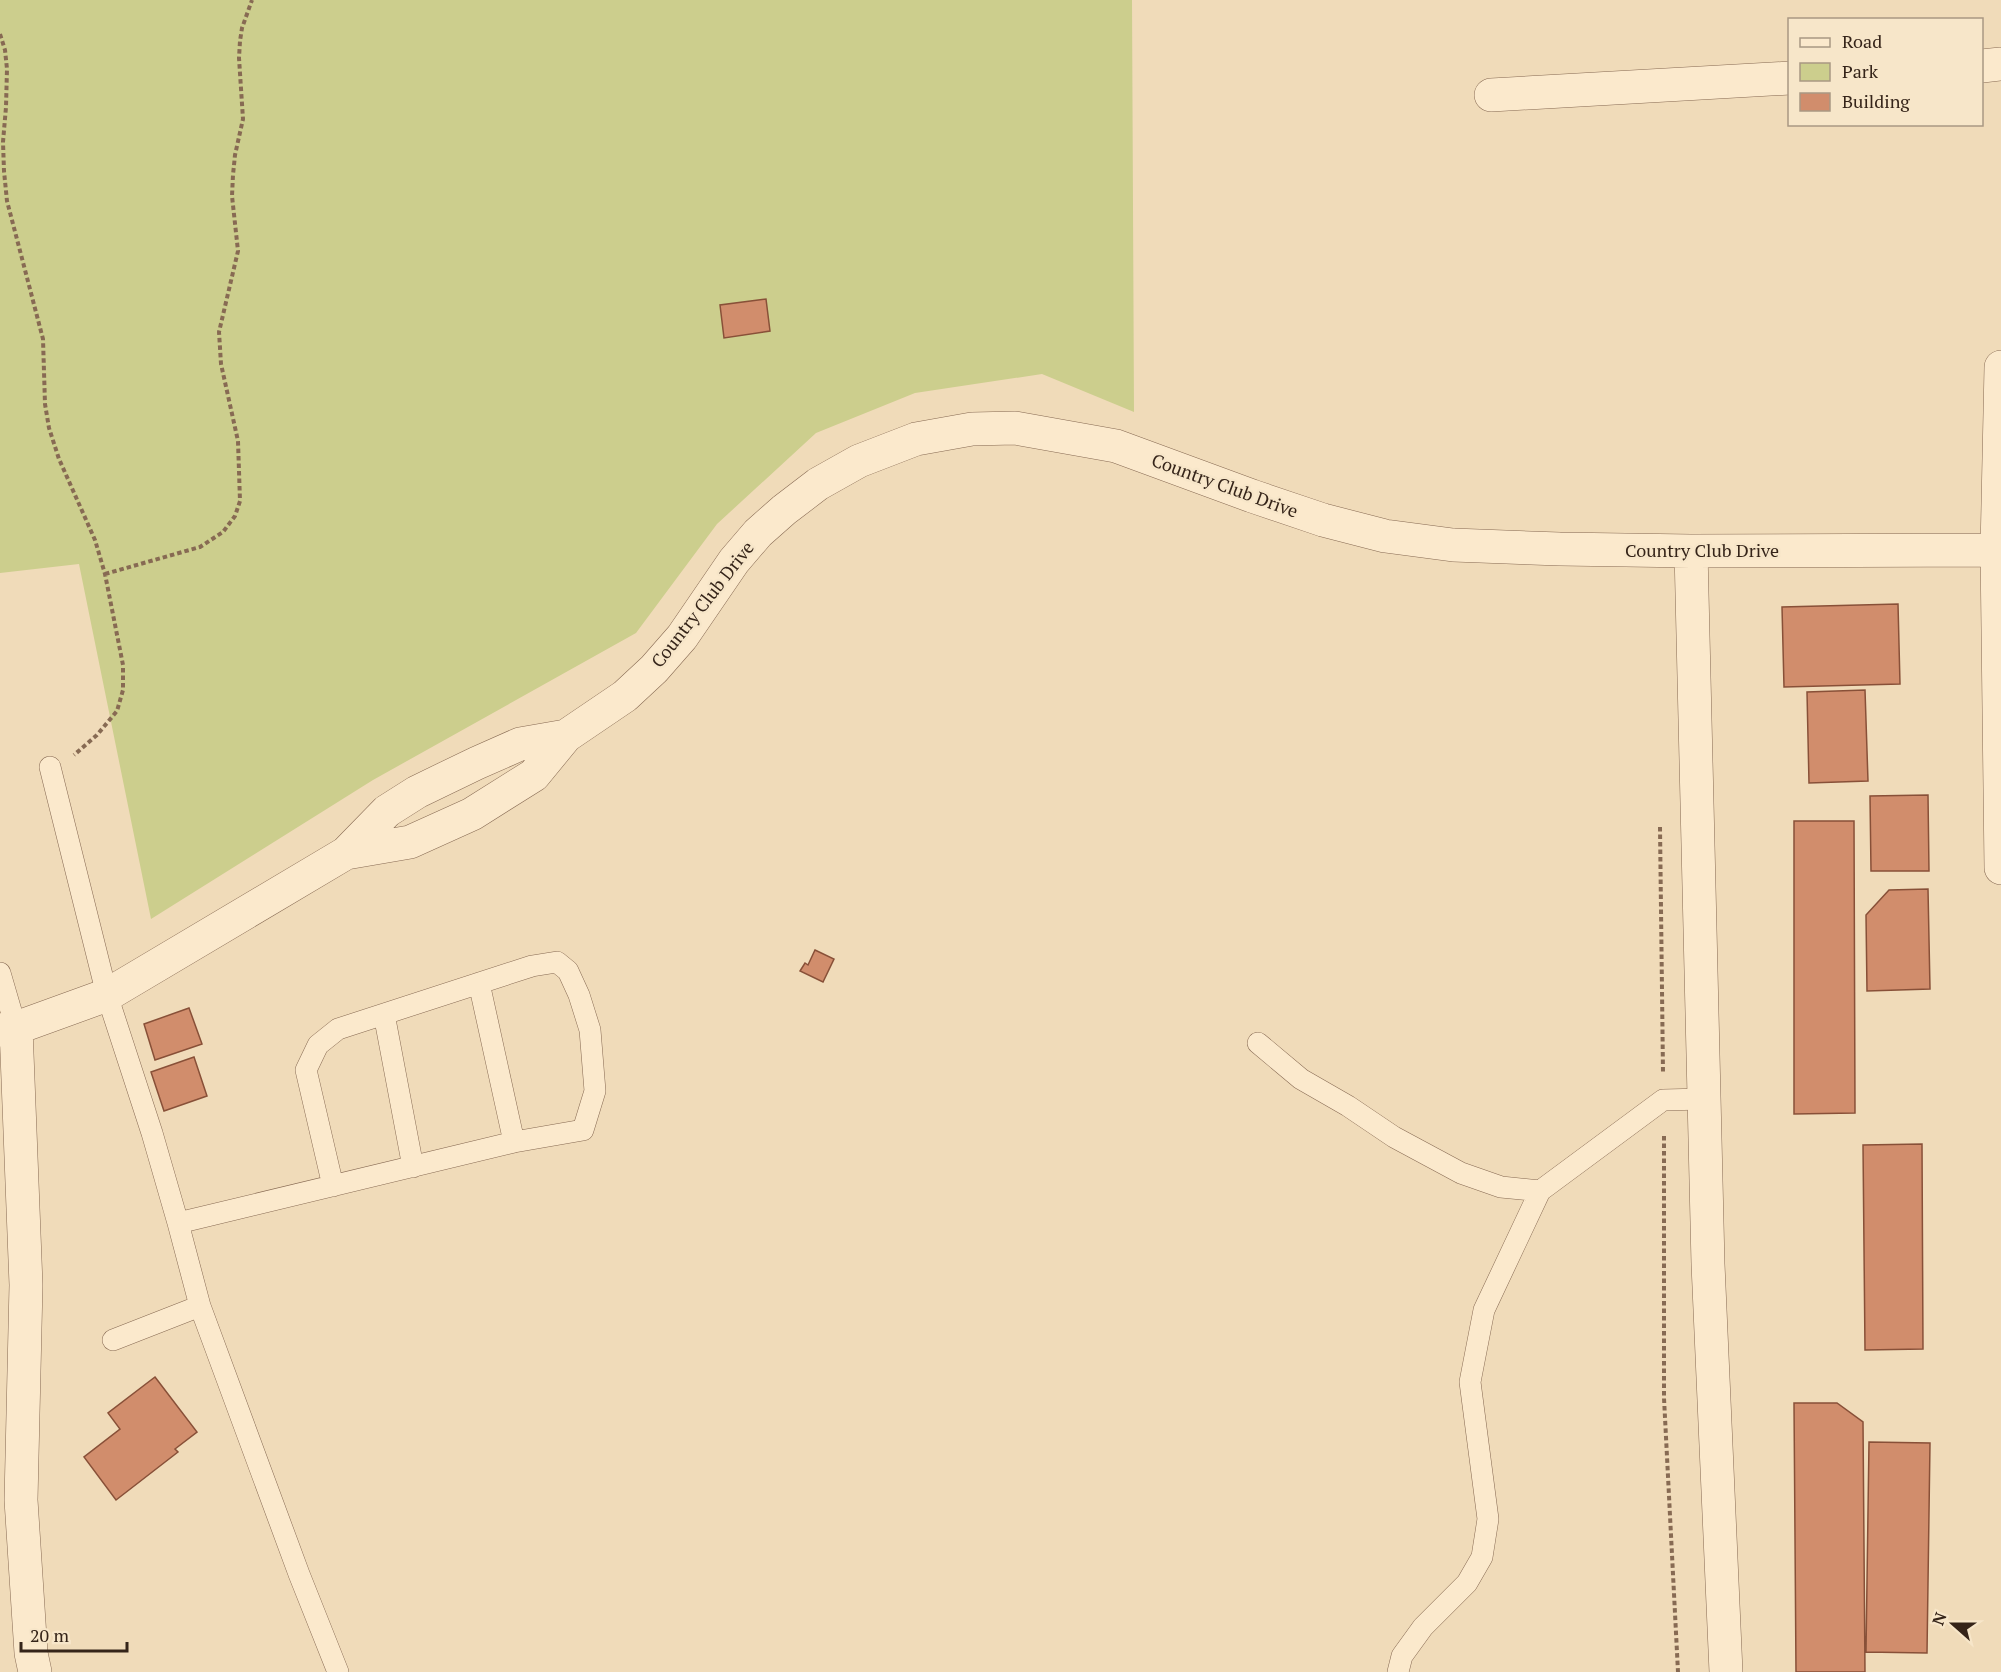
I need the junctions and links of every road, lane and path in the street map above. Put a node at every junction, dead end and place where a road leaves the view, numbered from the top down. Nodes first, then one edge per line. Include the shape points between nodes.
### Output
1 (252, 0) edge
2 (0, 34) edge
3 (2001, 64) edge
4 (1983, 66) edge
5 (1788, 78) edge
6 (1491, 95) dead end
7 (2001, 367) edge
8 (1999, 550) edge
9 (1691, 551) junction
10 (105, 574) junction
11 (566, 736) junction
12 (50, 767) joint
13 (346, 853) junction
14 (2001, 868) edge
15 (0, 973) edge
16 (479, 983) junction
17 (107, 995) junction
18 (384, 1014) junction
19 (8, 1029) edge
20 (1258, 1043) dead end
21 (1704, 1099) junction
22 (514, 1142) junction
23 (413, 1167) junction
24 (333, 1186) junction
25 (1540, 1191) junction
26 (178, 1223) junction
27 (200, 1306) junction
28 (113, 1340) dead end
29 (35, 1672) edge
30 (338, 1672) edge
31 (1398, 1672) edge
32 (1726, 1672) edge

1 - 10 path via 240,41 243,119 232,196 238,252 219,332 221,364 238,441 240,501 223,532 200,547
2 - 10 path via 7,69 3,151 7,201 43,339 49,428
3 - 4 street
5 - 6 street
7 - 8 street
8 - 9 street, Country Club Drive
8 - 14 street
9 - 11 street, Country Club Drive via 1453,545 1385,536 1263,500 1116,446 1015,428 972,429 916,439 859,460 818,484 758,533 654,669 625,696
9 - 21 street
10 - 12 path via 123,665 123,690 117,711 97,735 76,754
11 - 13 street via 520,744 417,792 387,811
11 - 13 street via 534,775 472,814 410,842
12 - 17 lane
13 - 17 street
15 - 19 lane
16 - 18 lane
16 - 22 lane
16 - 22 lane via 556,962 568,970 590,1030 595,1091 583,1130
17 - 19 street
17 - 26 lane
18 - 23 lane
18 - 24 lane via 338,1029 318,1045 306,1070
19 - 29 street via 26,1285 21,1500
20 - 25 lane via 1301,1078 1394,1137 1452,1168 1501,1187
21 - 25 lane via 1663,1100
21 - 32 street
22 - 23 lane
23 - 24 lane
24 - 26 lane
25 - 31 lane via 1484,1310 1470,1382 1488,1519 1482,1557 1467,1583 1423,1627 1402,1656
26 - 27 lane
27 - 28 lane
27 - 30 lane

